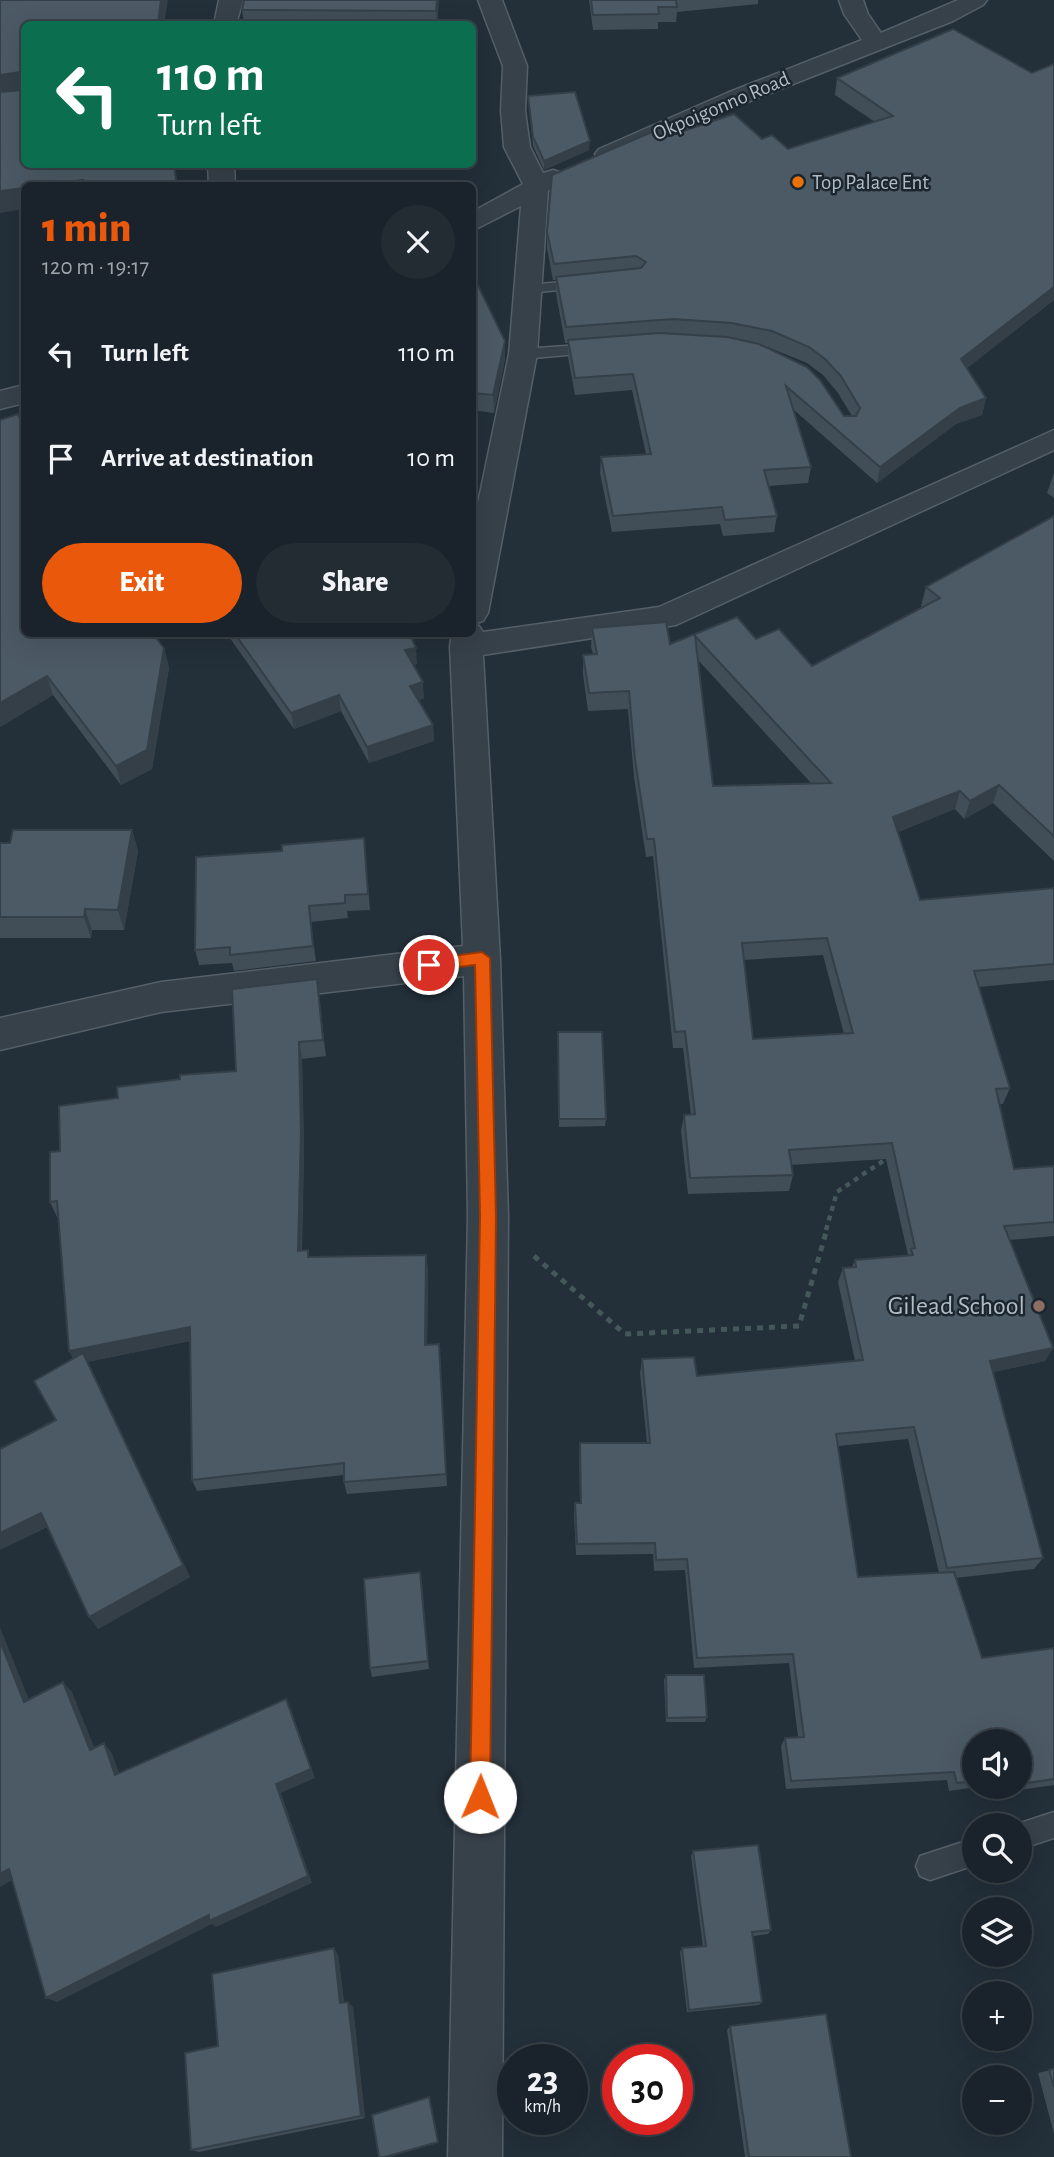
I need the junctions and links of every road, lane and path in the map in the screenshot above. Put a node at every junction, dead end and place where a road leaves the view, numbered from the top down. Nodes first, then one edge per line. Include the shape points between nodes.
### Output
1 (231, 0) edge
2 (490, 0) edge
3 (851, 0) edge
4 (975, 0) edge
5 (226, 21) edge
6 (876, 43) junction
7 (536, 185) junction
8 (476, 221) edge
9 (595, 283) edge
10 (528, 289) junction
11 (606, 348) edge
12 (523, 354) junction
13 (21, 395) edge
14 (0, 400) edge
15 (1054, 439) edge
16 (476, 595) edge
17 (476, 630) edge
18 (469, 637) edge
19 (482, 958) junction
20 (0, 1034) edge
21 (897, 1162) edge
22 (488, 1216) junction
23 (1054, 1825) edge
24 (1032, 1832) edge
25 (962, 1855) edge
26 (930, 1866) dead end
27 (475, 2157) edge

1 - 5 street
2 - 7 street via 514,66 517,147
3 - 6 street
4 - 6 street, Okpoigonno Road
6 - 7 street, Okpoigonno Road
7 - 8 street, Okpoigonno Road
7 - 10 street
9 - 10 lane
10 - 12 street
11 - 12 lane
12 - 16 street
13 - 14 street
15 - 17 street via 665,617
18 - 19 street
19 - 20 street via 161,997
19 - 22 street
21 - 22 path via 883,1161 837,1192 799,1326 625,1334
22 - 27 street
23 - 24 lane
25 - 26 lane

